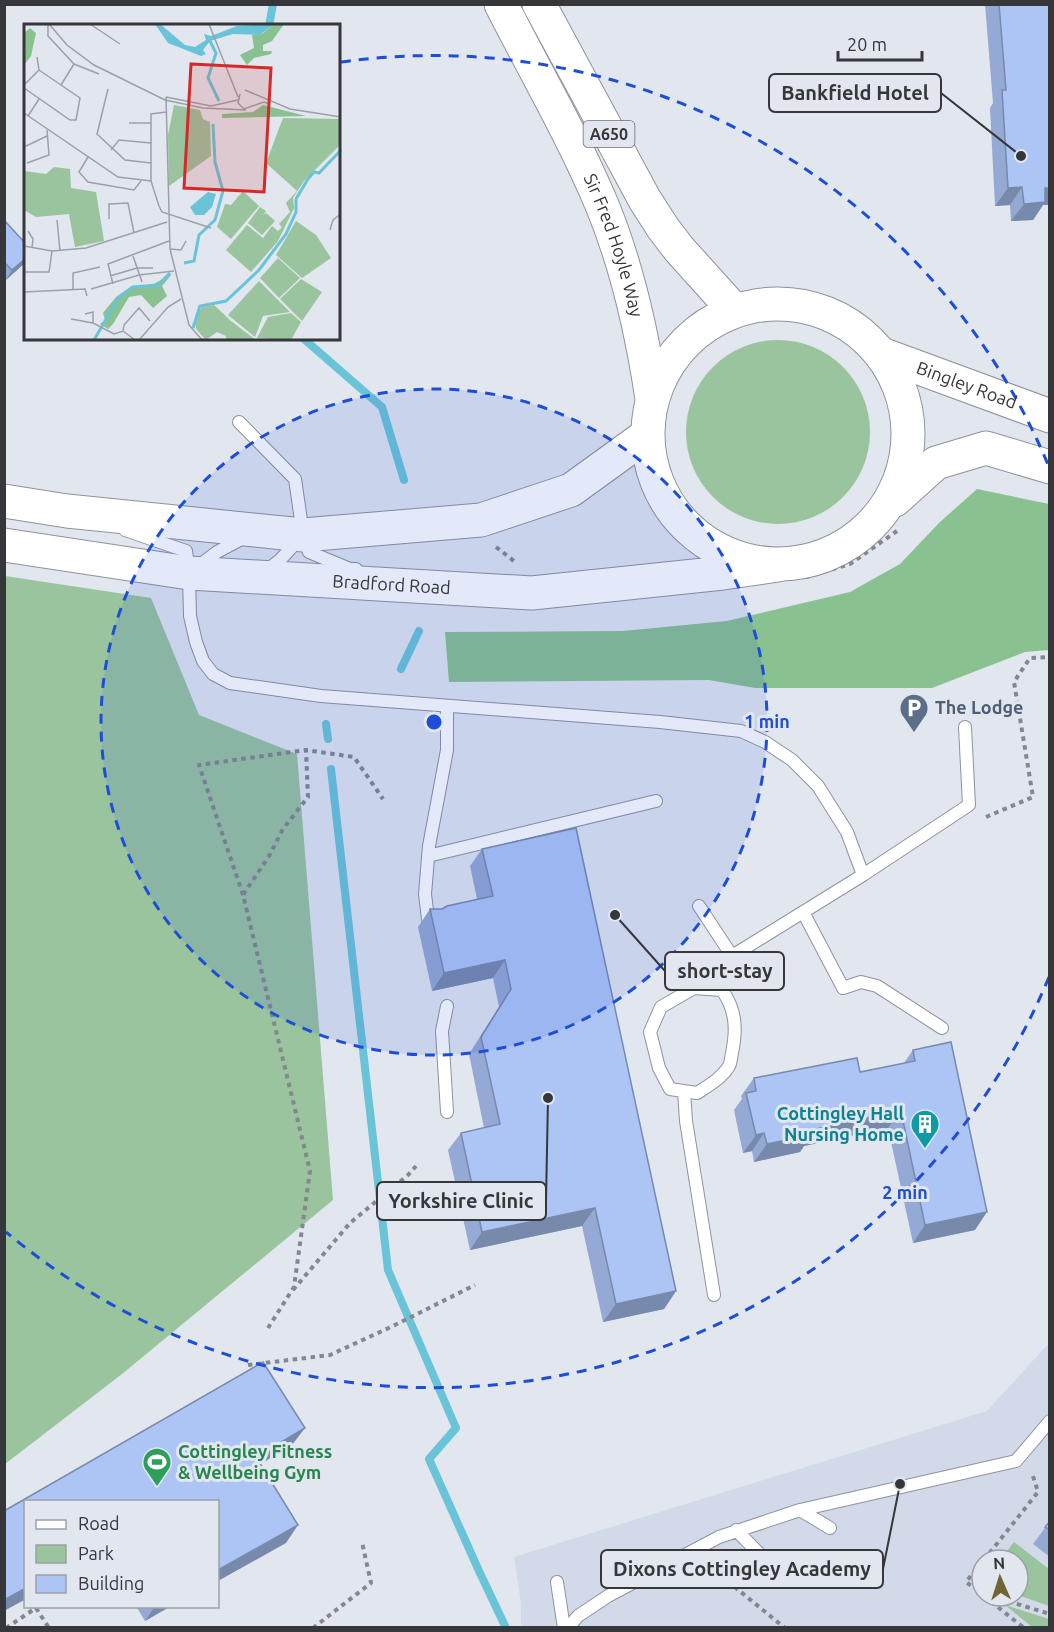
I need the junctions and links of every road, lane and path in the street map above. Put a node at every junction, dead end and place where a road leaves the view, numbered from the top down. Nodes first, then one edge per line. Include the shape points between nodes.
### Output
1 (501, 4) edge
2 (539, 4) edge
3 (734, 310) junction
4 (884, 355) junction
5 (652, 399) junction
6 (1050, 416) edge
7 (239, 422) dead end
8 (647, 435) junction
9 (1050, 467) edge
10 (4, 501) edge
11 (889, 505) junction
12 (67, 511) junction
13 (258, 530) junction
14 (303, 535) junction
15 (4, 545) edge
16 (778, 565) junction
17 (373, 570) dead end
18 (189, 573) junction
19 (450, 575) dead end
20 (257, 577) junction
21 (486, 590) junction
22 (447, 706) junction
23 (965, 727) dead end
24 (306, 750) junction
25 (383, 798) dead end
26 (656, 801) dead end
27 (428, 856) junction
28 (862, 874) junction
29 (243, 895) junction
30 (699, 906) dead end
31 (803, 912) junction
32 (428, 919) dead end
33 (732, 956) junction
34 (722, 990) junction
35 (447, 1006) dead end
36 (942, 1028) dead end
37 (684, 1091) junction
38 (447, 1112) dead end
39 (417, 1166) dead end
40 (475, 1285) dead end
41 (289, 1295) junction
42 (714, 1295) dead end
43 (268, 1328) dead end
44 (248, 1365) dead end
45 (1050, 1421) edge
46 (1024, 1452) junction
47 (800, 1510) junction
48 (830, 1528) dead end
49 (736, 1530) junction
50 (719, 1537) junction
51 (362, 1542) dead end
52 (993, 1548) edge
53 (786, 1581) dead end
54 (557, 1582) dead end
55 (999, 1608) edge
56 (1030, 1608) edge
57 (1050, 1614) edge
58 (785, 1627) edge
59 (6, 1628) edge
60 (49, 1628) edge
61 (313, 1628) edge
62 (566, 1628) edge
63 (1024, 1628) edge

1 - 5 main road, Sir Fred Hoyle Way / A650 via 585,166 615,239 637,309
2 - 3 main road, Sir Fred Hoyle Way / A650 via 663,228
3 - 4 main road, A650 via 775,303 817,308 854,327
3 - 5 main road, A650 via 698,330 669,361
4 - 6 main road, Bingley Road / A650
4 - 11 main road, A650 via 903,390 910,429 905,469
5 - 8 main road, A650
7 - 14 lane via 295,479
8 - 14 main road via 571,490 481,520
8 - 16 main road, A650 via 654,475 671,511 696,536 735,557
9 - 11 main road, A650 via 986,448 936,463
10 - 12 main road
11 - 16 main road, A650 via 860,537 831,553
12 - 13 main road
12 - 18 lane via 186,551
13 - 14 main road
13 - 18 lane via 217,552
14 - 17 lane via 309,552 350,569
14 - 20 lane
15 - 18 main road, Bradford Road
16 - 21 main road, Bradford Road via 532,593
18 - 20 main road, Bradford Road
18 - 22 lane via 190,616 203,661 213,674 230,683 321,696
19 - 21 lane
20 - 21 main road, Bradford Road
22 - 27 lane via 447,750
22 - 28 lane via 741,732 792,760 818,786 847,832
23 - 28 lane via 969,805
24 - 25 path via 354,757
24 - 29 path via 308,797 283,829
24 - 29 path via 199,765
26 - 27 lane
27 - 32 lane
28 - 31 lane
29 - 41 path via 310,1171 294,1287
30 - 33 lane
31 - 33 lane
31 - 36 lane via 843,988 861,982 877,986
33 - 34 lane
34 - 37 lane via 735,1020 729,1066 697,1093
34 - 37 lane via 694,988 678,997 661,1007 650,1032 659,1068 670,1089
35 - 38 lane via 442,1031
37 - 42 lane
39 - 41 path via 350,1223
40 - 44 path via 330,1355
41 - 43 path
45 - 46 lane
46 - 47 lane via 1016,1461
46 - 52 path via 1038,1492
47 - 48 lane
47 - 49 lane
49 - 50 lane
49 - 53 lane
50 - 58 path via 732,1566 731,1584
50 - 62 lane via 608,1596
51 - 61 path via 370,1583
54 - 62 lane
55 - 63 path
56 - 57 path
59 - 60 path via 36,1608

